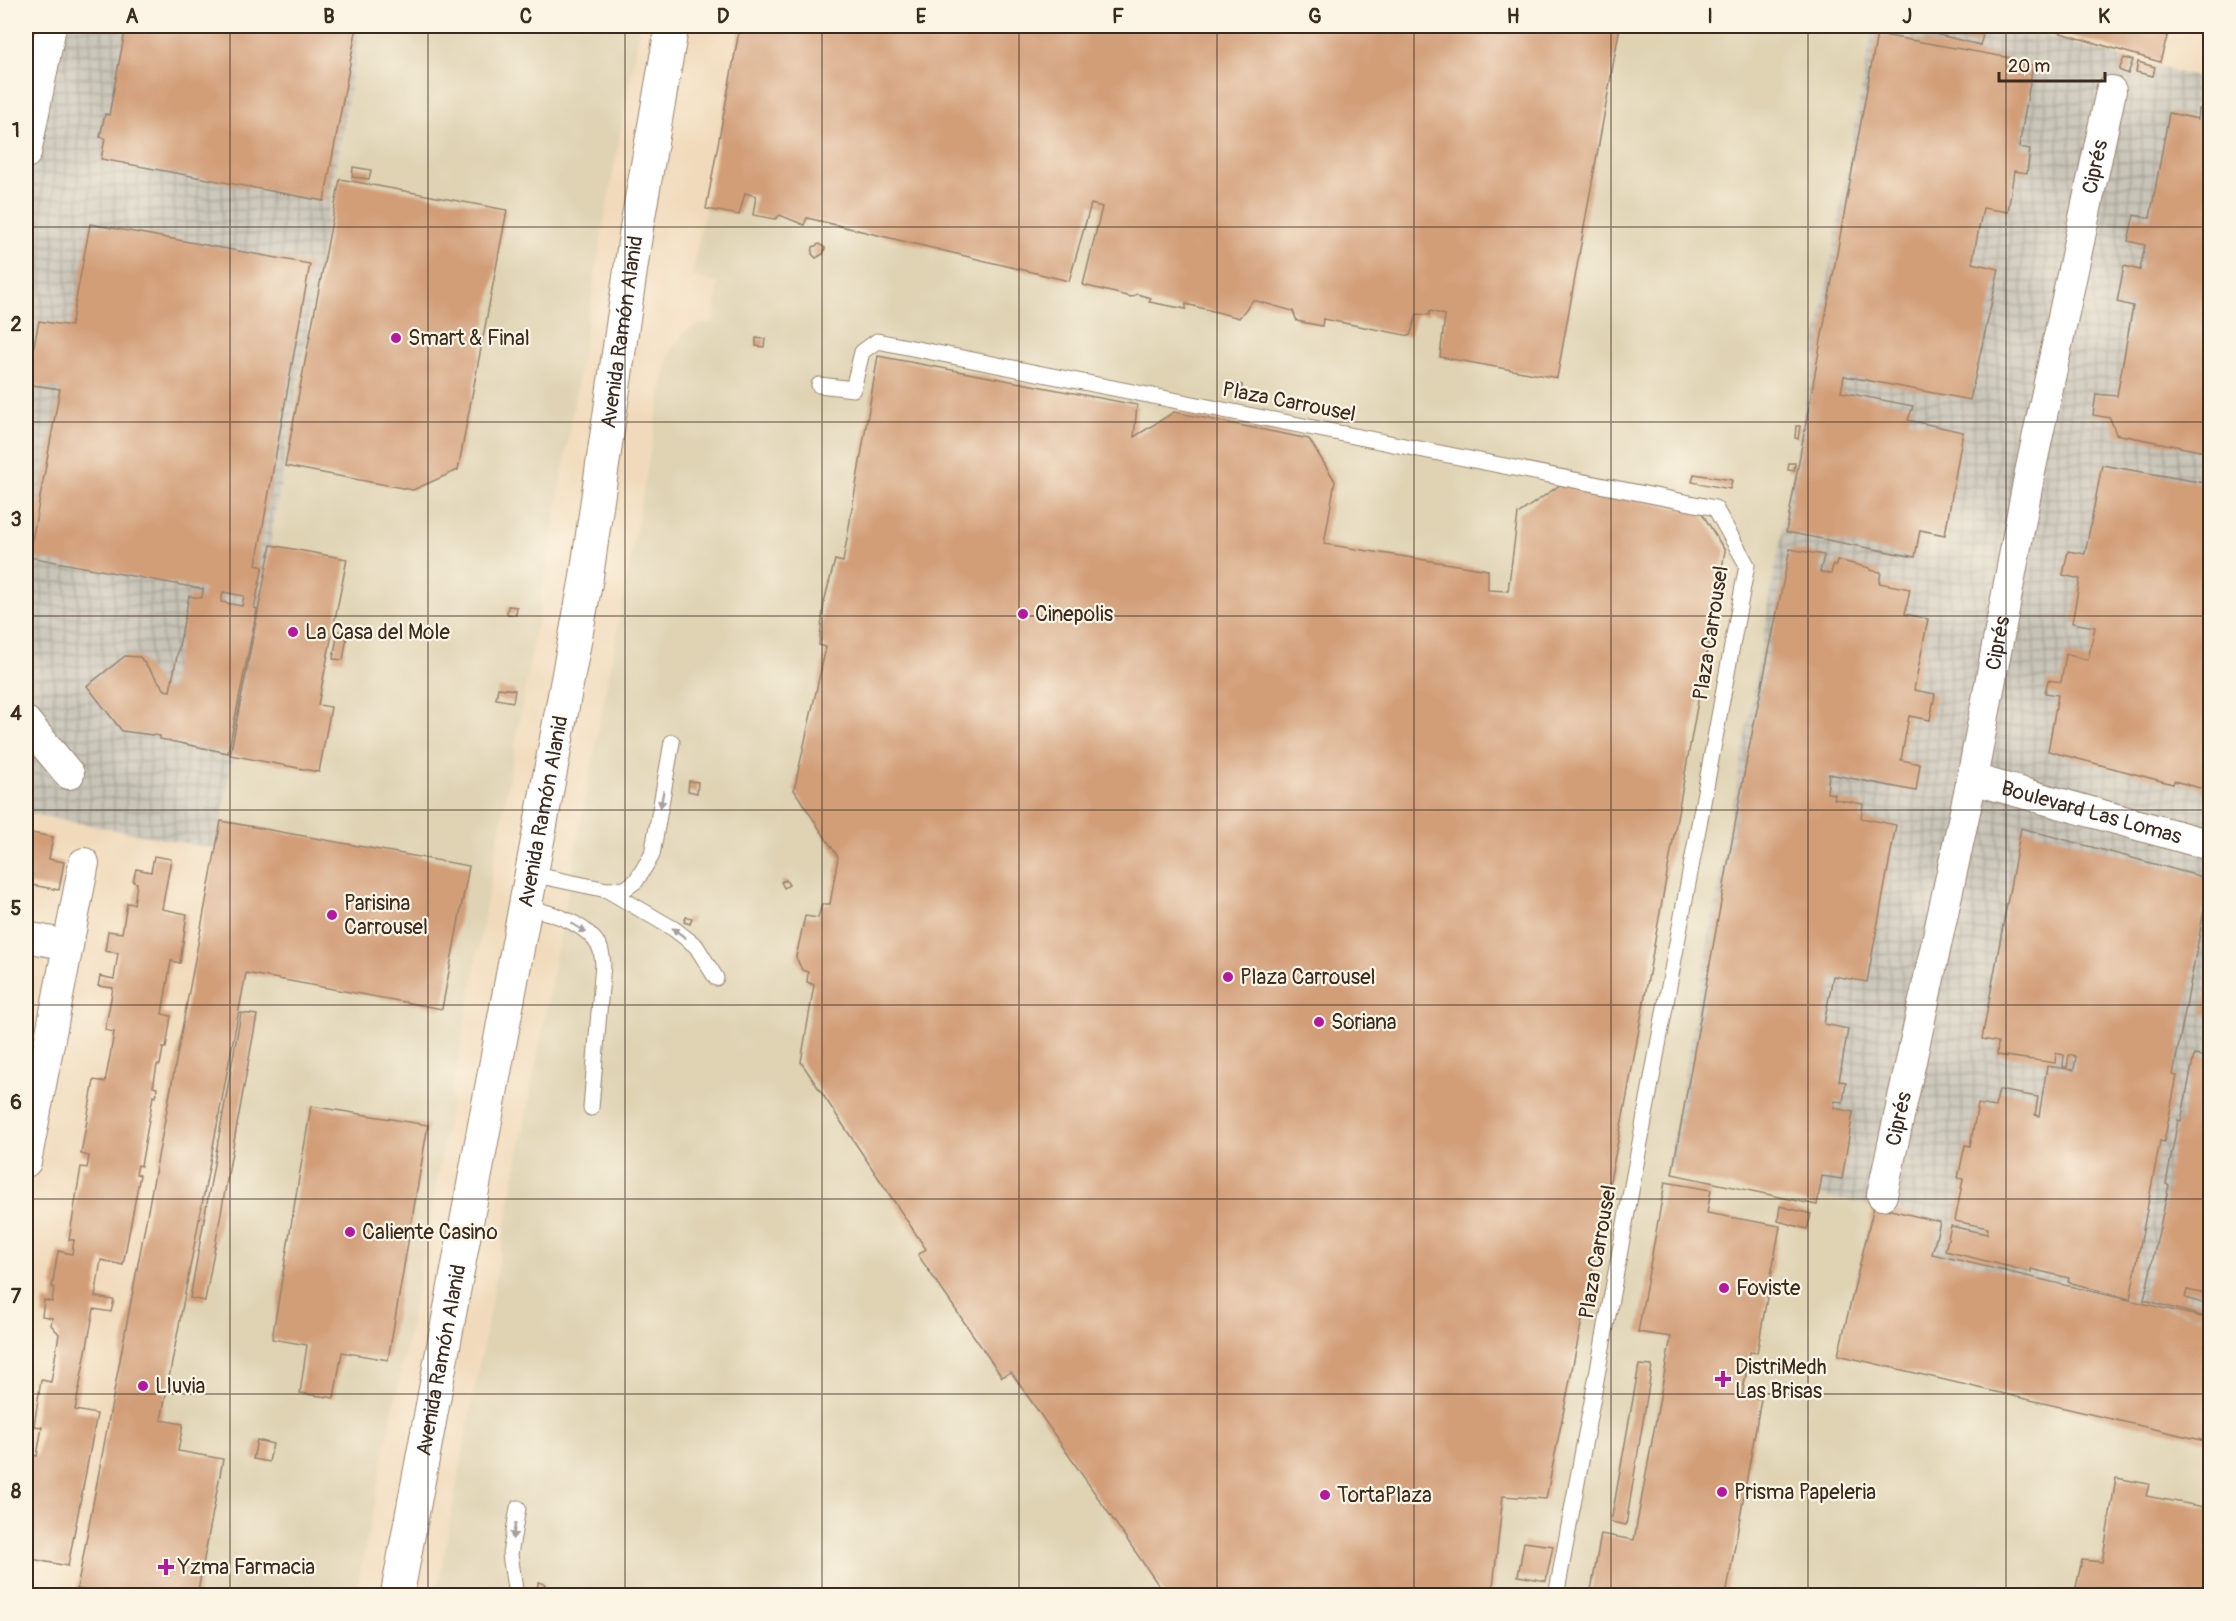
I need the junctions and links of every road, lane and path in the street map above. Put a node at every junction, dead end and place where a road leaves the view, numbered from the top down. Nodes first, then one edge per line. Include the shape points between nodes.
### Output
1 (51, 26) edge
2 (672, 26) edge
3 (2111, 91) dead end
4 (26, 153) edge
5 (819, 385) dead end
6 (26, 722) edge
7 (672, 742) dead end
8 (69, 774) dead end
9 (1972, 778) junction
10 (2211, 845) edge
11 (84, 863) dead end
12 (531, 874) junction
13 (607, 890) junction
14 (525, 907) junction
15 (26, 937) edge
16 (68, 945) junction
17 (716, 978) dead end
18 (591, 1108) dead end
19 (26, 1162) edge
20 (1882, 1195) dead end
21 (518, 1508) dead end
22 (397, 1596) edge
23 (516, 1596) edge
24 (1556, 1596) edge

1 - 4 street
2 - 12 street, Avenida Ramón Alanid via 637,225 586,580
3 - 9 street, Ciprés
5 - 24 lane, Plaza Carrousel via 853,389 862,352 877,340 1715,508 1747,565
6 - 8 street
7 -> 13 lane via 652,855 636,881 625,889
9 - 10 street, Boulevard Las Lomas
9 - 20 street, Ciprés
11 - 16 street
12 - 13 lane
12 - 14 street, Avenida Ramón Alanid
17 -> 13 lane via 696,946
14 -> 18 lane via 556,914 590,934 601,947 603,975
14 - 22 street, Avenida Ramón Alanid
15 - 16 street
16 - 19 street
21 -> 23 lane via 510,1554

